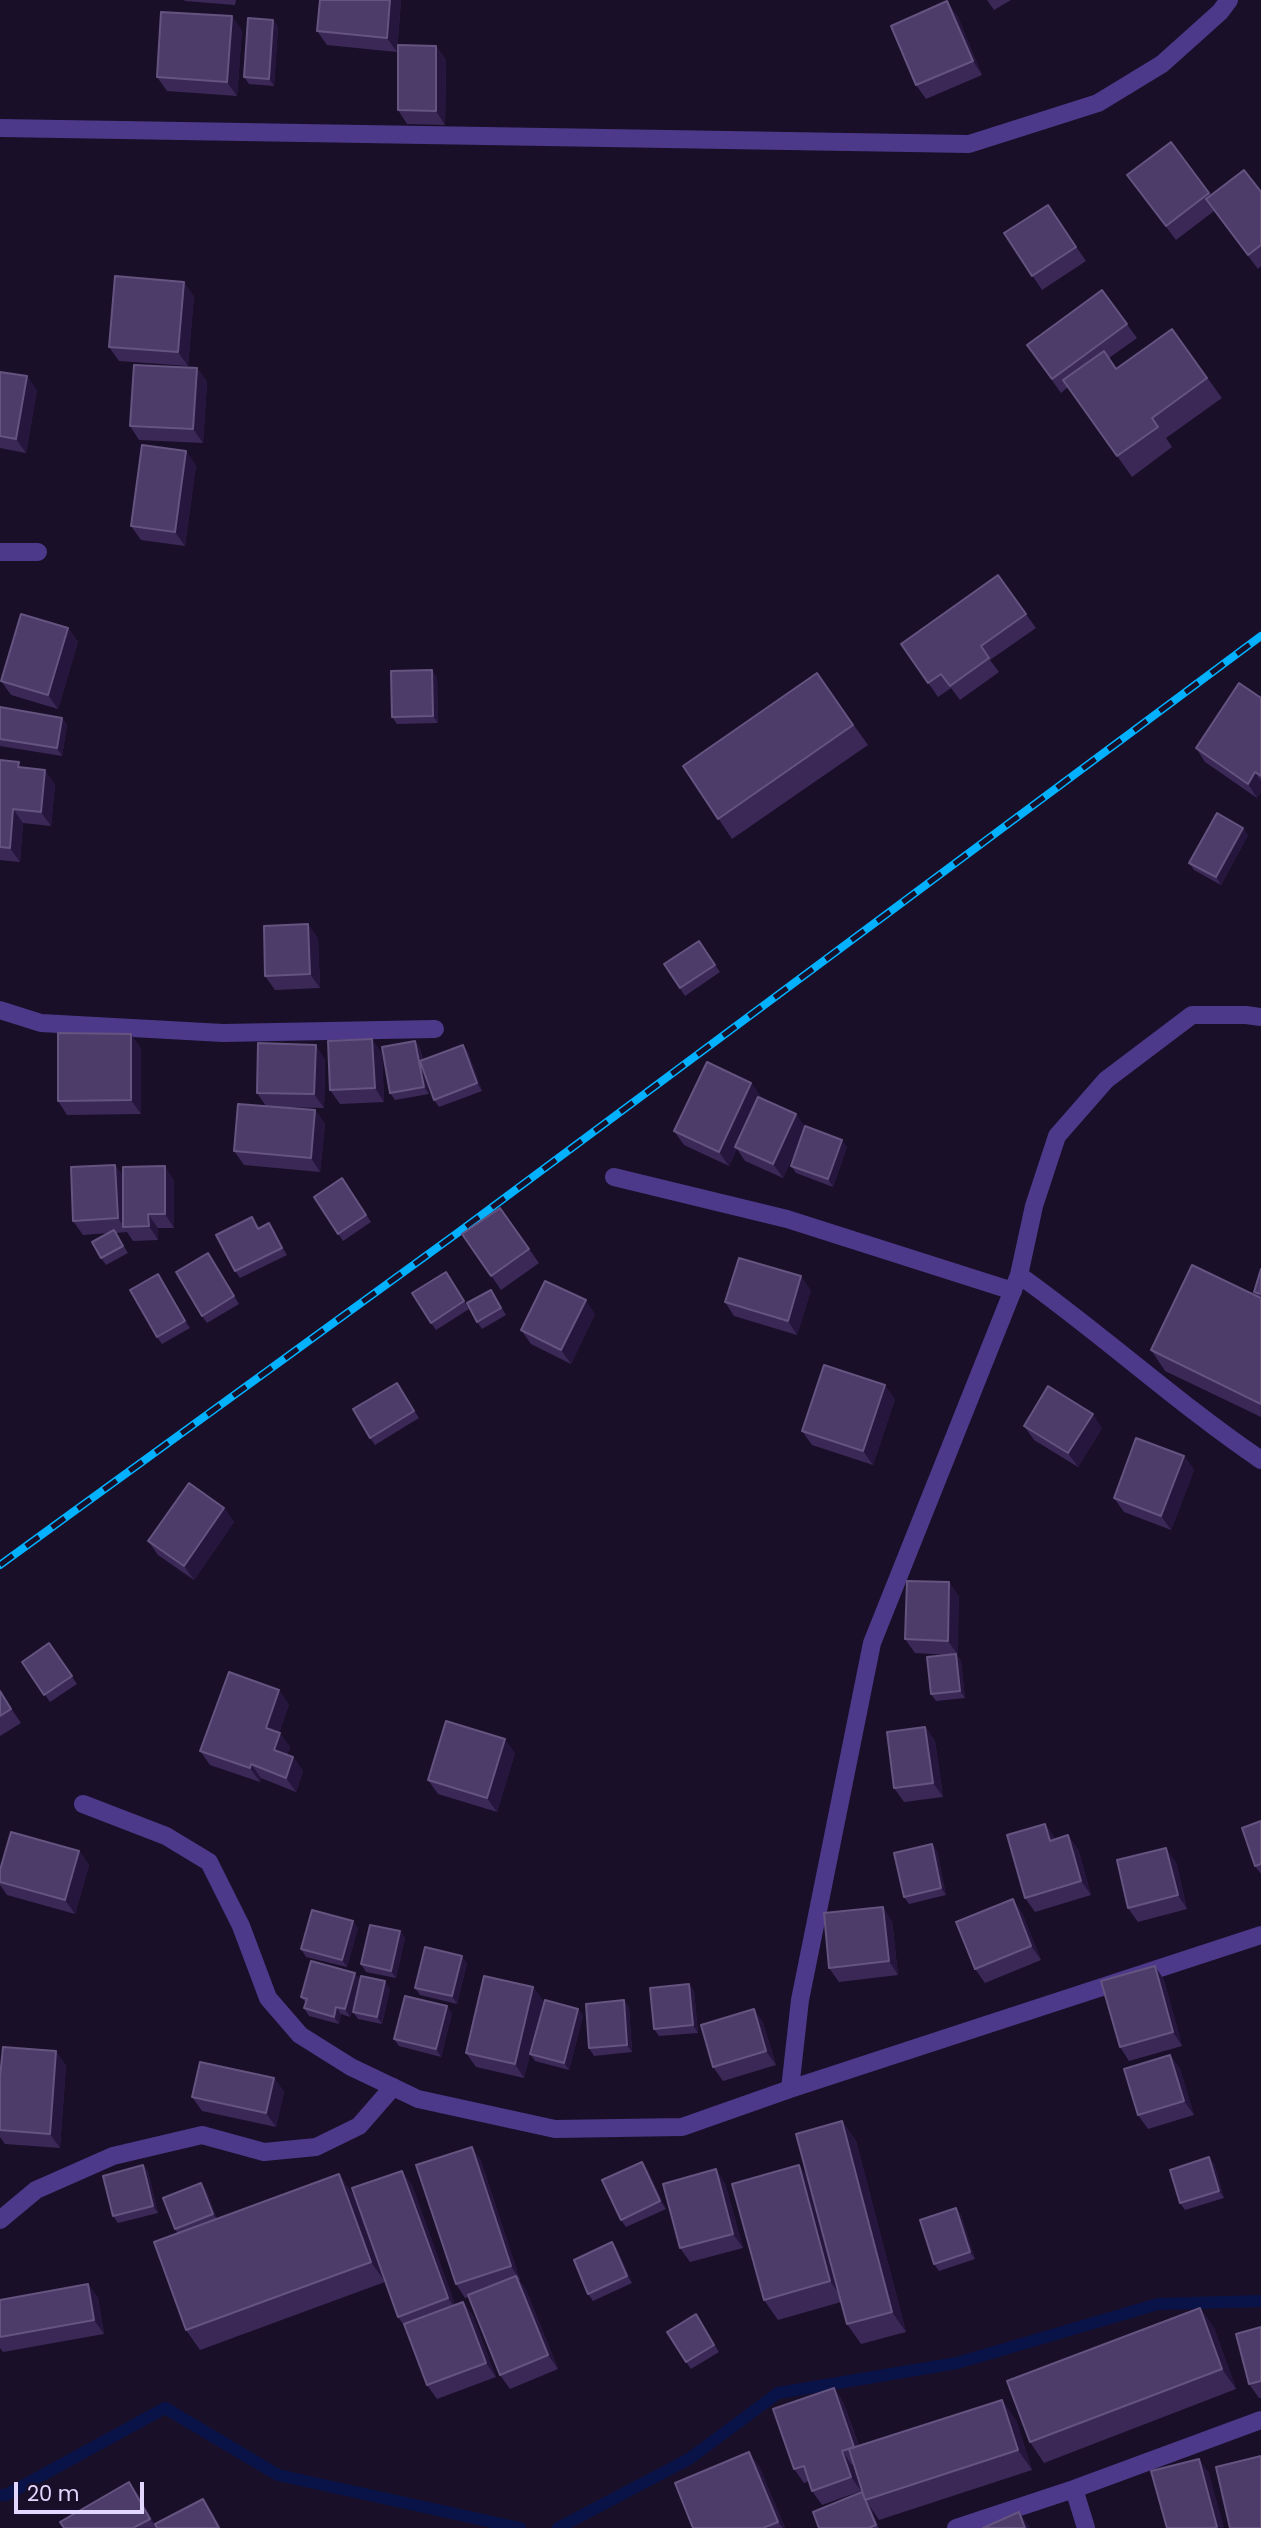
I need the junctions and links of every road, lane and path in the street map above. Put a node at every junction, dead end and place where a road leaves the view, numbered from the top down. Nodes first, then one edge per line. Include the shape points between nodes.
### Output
1 (1229, 0) edge
2 (0, 128) edge
3 (0, 552) edge
4 (38, 552) dead end
5 (0, 1010) edge
6 (1261, 1017) edge
7 (435, 1028) dead end
8 (614, 1177) dead end
9 (1016, 1283) junction
10 (1261, 1460) edge
11 (83, 1804) dead end
12 (1261, 1935) edge
13 (393, 2087) junction
14 (790, 2089) junction
15 (0, 2220) edge
16 (1261, 2420) edge
17 (1074, 2489) junction
18 (956, 2528) edge
19 (1086, 2528) edge

1 - 2 street via 1162,64 1098,103 969,144
3 - 4 street
5 - 7 street via 41,1023 223,1033
6 - 9 street via 1192,1015 1106,1080 1057,1136
8 - 9 street
9 - 10 street via 1055,1300 1220,1433
9 - 14 street via 872,1643 800,2000
11 - 13 street via 166,1836 208,1862 241,1926 268,1998 300,2035
12 - 14 street
13 - 14 street via 418,2099 555,2129 682,2127
13 - 15 street via 359,2126 316,2147 264,2152 202,2136 189,2138 113,2156 36,2190
16 - 17 street
17 - 18 street
17 - 19 street

